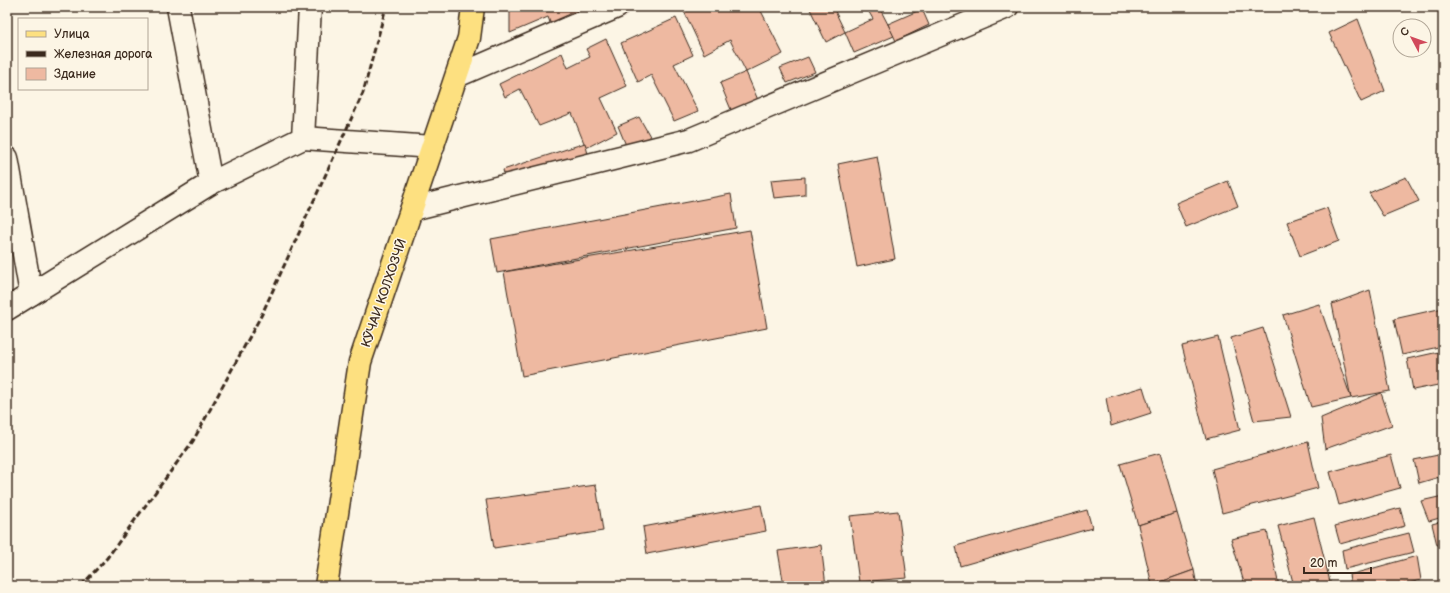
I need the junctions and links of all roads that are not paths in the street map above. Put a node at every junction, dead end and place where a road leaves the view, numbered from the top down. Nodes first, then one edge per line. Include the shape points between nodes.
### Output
1 (178, 7) edge
2 (310, 7) edge
3 (473, 7) edge
4 (617, 7) edge
5 (1007, 7) edge
6 (457, 76) junction
7 (303, 138) junction
8 (433, 147) junction
9 (7, 158) edge
10 (211, 183) junction
11 (412, 209) junction
12 (31, 294) junction
13 (7, 309) edge
14 (326, 586) edge

1 - 10 street
2 - 7 street
3 - 6 main road, КӮЧАИ КОЛХОЗЧӢ via 469,38
4 - 6 street
5 - 11 street via 689,140
6 - 8 main road, КӮЧАИ КОЛХОЗЧӢ
7 - 8 street
7 - 10 street
8 - 11 main road, КӮЧАИ КОЛХОЗЧӢ
9 - 12 street
10 - 12 street
11 - 14 main road, КӮЧАИ КОЛХОЗЧӢ via 360,362
12 - 13 street

